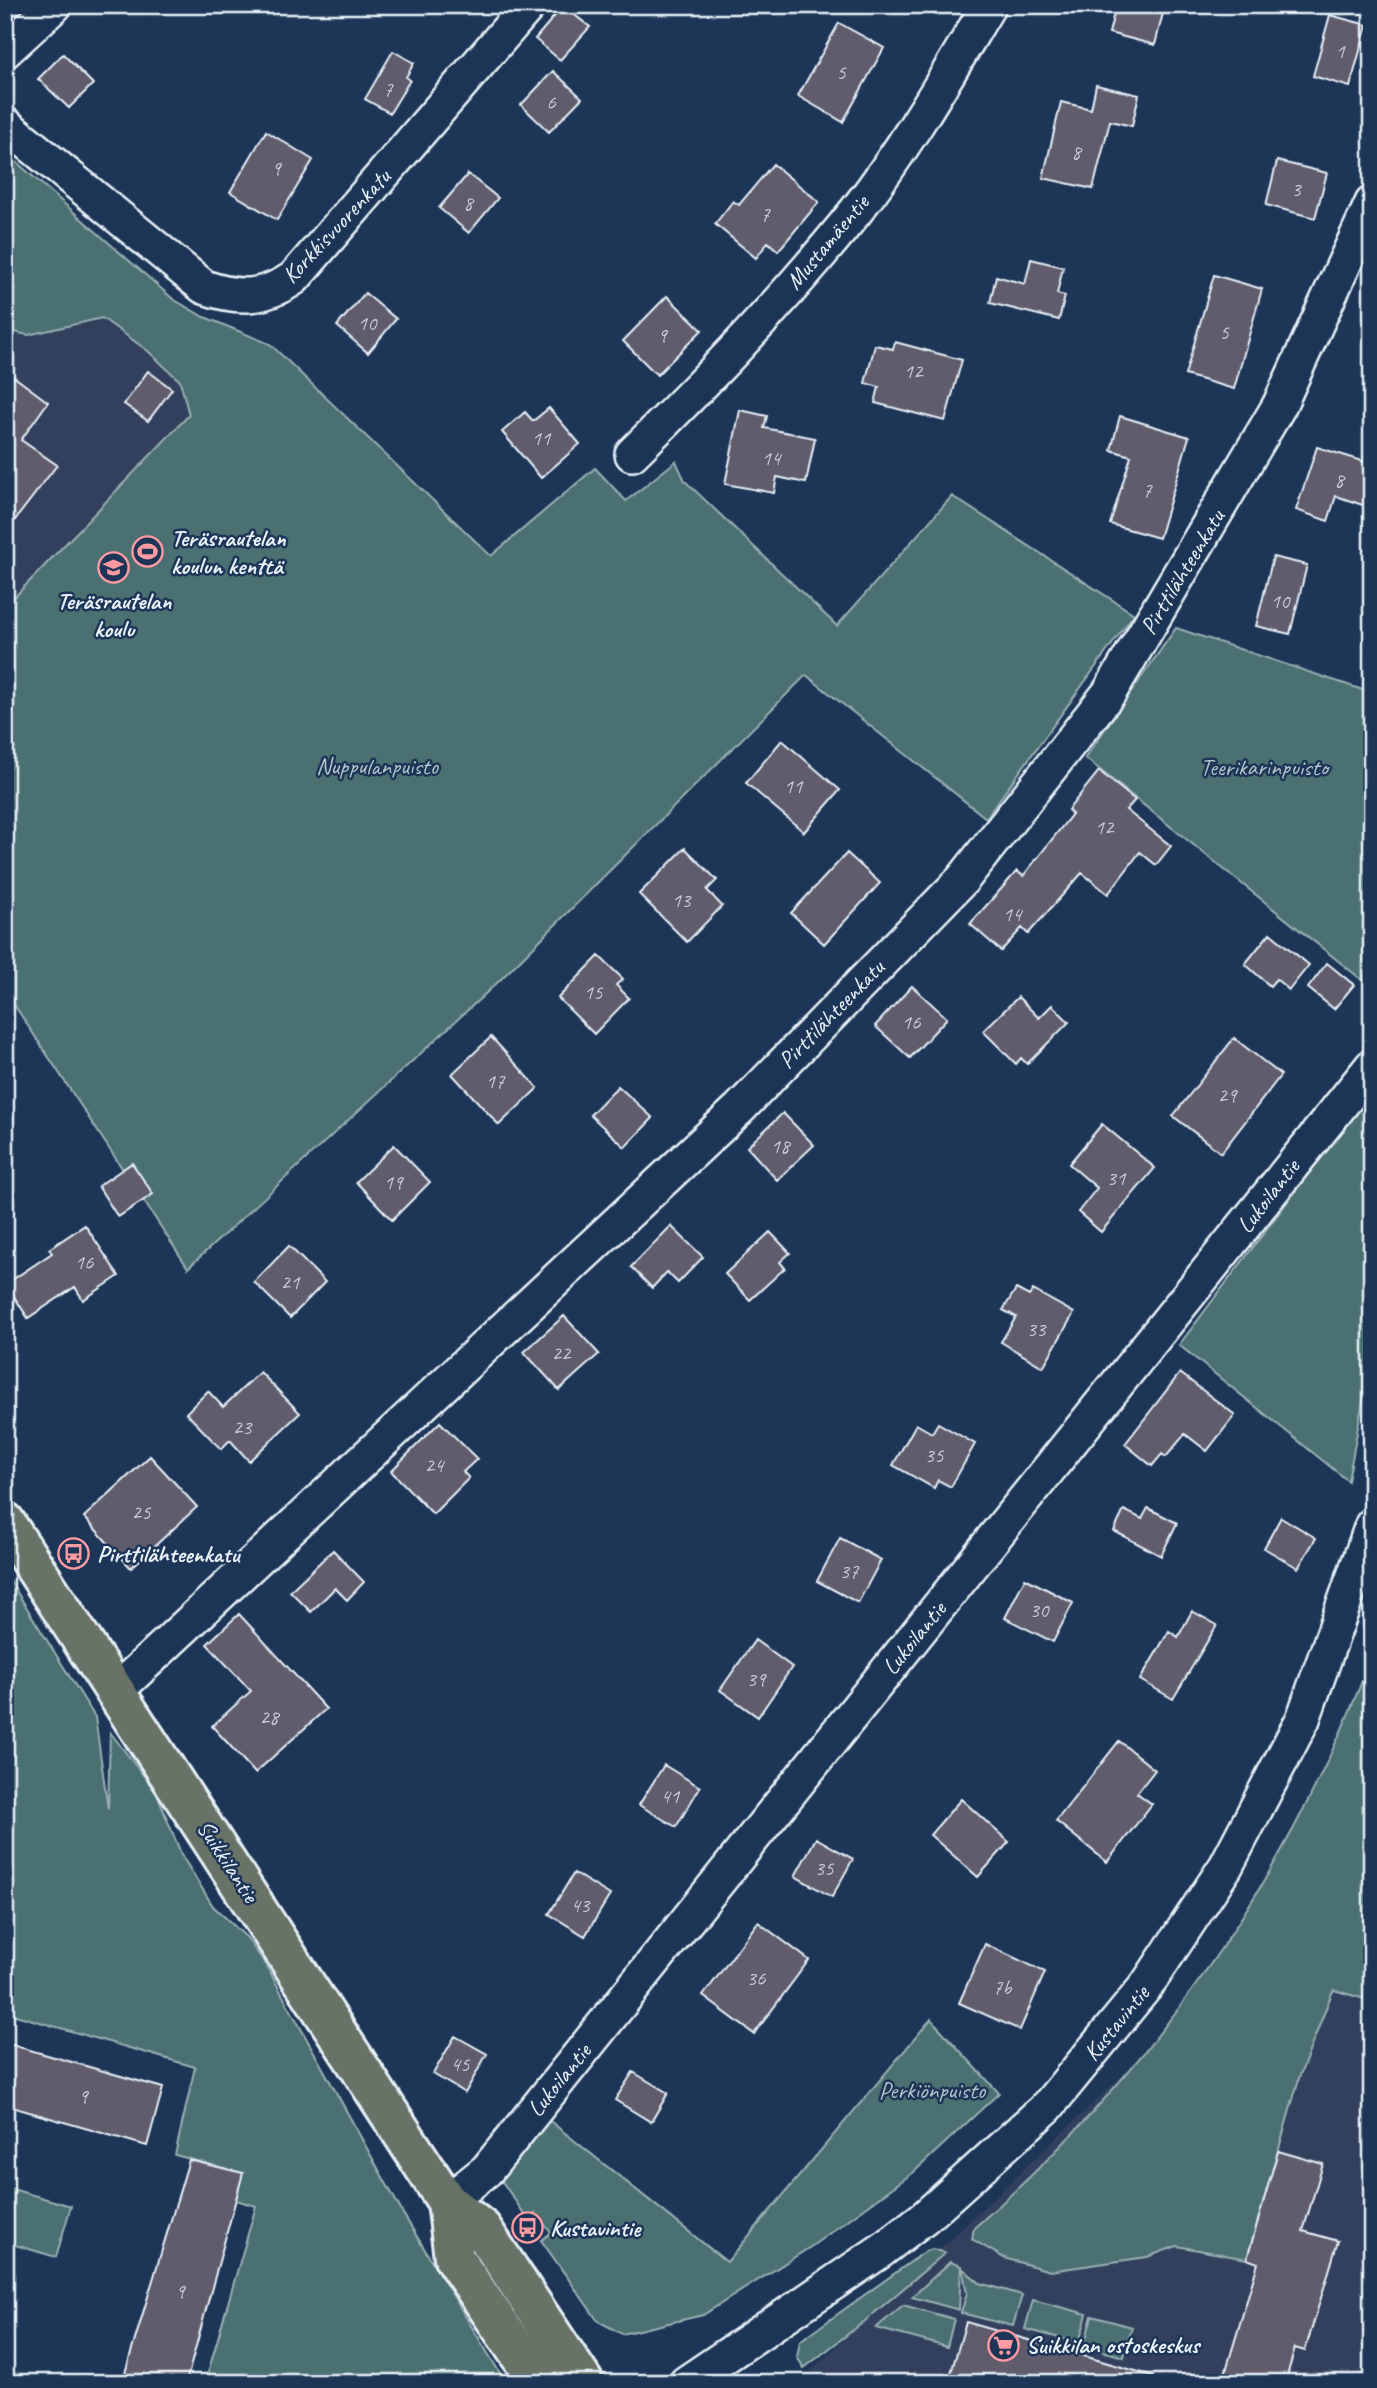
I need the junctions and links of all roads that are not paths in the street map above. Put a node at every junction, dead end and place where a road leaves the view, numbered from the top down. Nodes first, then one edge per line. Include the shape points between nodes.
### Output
1 (55, 5) edge
2 (529, 5) edge
3 (989, 5) edge
4 (5, 51) edge
5 (5, 124) edge
6 (1372, 203) edge
7 (632, 454) dead end
8 (1372, 1066) edge
9 (5, 1522) edge
10 (1371, 1528) edge
11 (117, 1690) junction
12 (447, 2202) junction
13 (540, 2383) edge
14 (584, 2383) edge
15 (686, 2383) edge

1 - 4 street
2 - 5 street, Korkkisvuorenkatu via 293,278 265,294 230,296 204,288
3 - 7 street, Mustamäentie via 932,100 857,210 718,369
6 - 11 street, Pirttilähteenkatu via 1279,406 1123,670 1069,747 963,879 739,1109
8 - 12 street, Lukoilantie via 486,2171
9 - 11 main road, Suikkilantie
10 - 15 street, Kustavintie via 1303,1719 1226,1866 1147,1985 1047,2106 925,2217
11 - 12 main road, Suikkilantie
12 - 13 main road, Suikkilantie via 454,2258
12 - 14 main road, Suikkilantie via 482,2229

